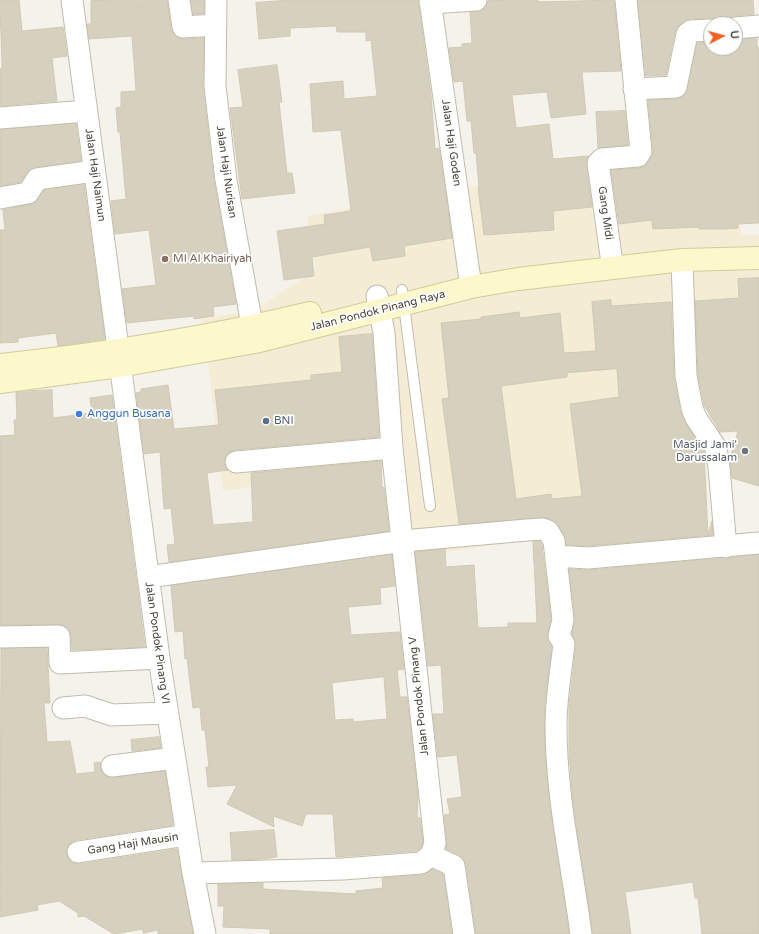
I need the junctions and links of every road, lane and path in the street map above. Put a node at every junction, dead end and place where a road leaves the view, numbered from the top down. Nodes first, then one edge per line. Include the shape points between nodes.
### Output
1 (72, 0) edge
2 (179, 0) edge
3 (216, 0) edge
4 (476, 0) edge
5 (626, 0) edge
6 (430, 1) edge
7 (216, 25) junction
8 (759, 26) edge
9 (743, 27) edge
10 (703, 30) edge
11 (634, 89) junction
12 (86, 111) junction
13 (0, 118) edge
14 (94, 171) junction
15 (0, 198) edge
16 (759, 248) edge
17 (611, 256) junction
18 (759, 258) edge
19 (682, 260) junction
20 (470, 280) junction
21 (402, 297) junction
22 (379, 303) junction
23 (254, 335) junction
24 (119, 358) junction
25 (0, 365) edge
26 (0, 382) edge
27 (392, 448) junction
28 (236, 462) dead end
29 (430, 506) dead end
30 (403, 541) junction
31 (759, 544) edge
32 (726, 548) junction
33 (556, 556) junction
34 (148, 576) junction
35 (0, 637) edge
36 (159, 658) junction
37 (63, 708) dead end
38 (167, 713) junction
39 (175, 758) junction
40 (112, 766) dead end
41 (187, 835) junction
42 (78, 852) dead end
43 (431, 855) junction
44 (193, 873) junction
45 (205, 934) edge
46 (464, 934) edge
47 (581, 934) edge

1 - 12 street, Jalan Haji Naimun
2 - 7 street via 183,27
3 - 7 street, Jalan Haji Nurisan
4 - 6 street
5 - 11 street
6 - 20 street, Jalan Haji Goden
7 - 23 street, Jalan Haji Nurisan via 215,86 226,180
8 - 9 street
10 - 11 street via 691,31 687,34 676,87
11 - 17 street, Gang Midi via 640,154 602,159 598,163
12 - 13 street
12 - 14 street, Jalan Haji Naimun
14 - 15 street via 37,179 28,193
14 - 24 street, Jalan Haji Naimun
16 - 17 main road, Jalan Pondok Pinang Raya
17 - 20 main road, Jalan Pondok Pinang Raya via 579,259
18 - 19 main road, Jalan Pondok Pinang Raya
19 - 20 main road, Jalan Pondok Pinang Raya
19 - 32 street via 686,376 692,408 717,452
20 - 21 main road, Jalan Pondok Pinang Raya
21 - 22 main road, Jalan Pondok Pinang Raya
21 - 29 lane
22 - 23 main road, Jalan Pondok Pinang Raya
22 - 27 street, Jalan Pondok Pinang V via 384,333
23 - 24 main road, Jalan Pondok Pinang Raya
24 - 25 main road, Jalan Pondok Pinang Raya
24 - 26 main road, Jalan Pondok Pinang Raya
24 - 34 street, Jalan Pondok Pinang VI
27 - 28 street
27 - 30 street, Jalan Pondok Pinang V
30 - 33 street via 543,529 548,531 554,541
30 - 34 street
30 - 43 street, Jalan Pondok Pinang V via 435,843
31 - 32 street
32 - 33 street via 588,558
33 - 47 street via 562,620 560,636 564,644 557,705 557,748 565,833
34 - 36 street, Jalan Pondok Pinang VI
35 - 36 street via 59,636 60,663
36 - 38 street, Jalan Pondok Pinang VI
37 - 38 street via 85,706 112,715
38 - 39 street, Jalan Pondok Pinang VI
39 - 40 street
39 - 41 street, Jalan Pondok Pinang VI
41 - 42 street, Gang Haji Mausin
41 - 44 street, Jalan Pondok Pinang VI
43 - 44 street via 421,863 343,869
43 - 46 street via 454,866
44 - 45 street, Jalan Pondok Pinang VI

